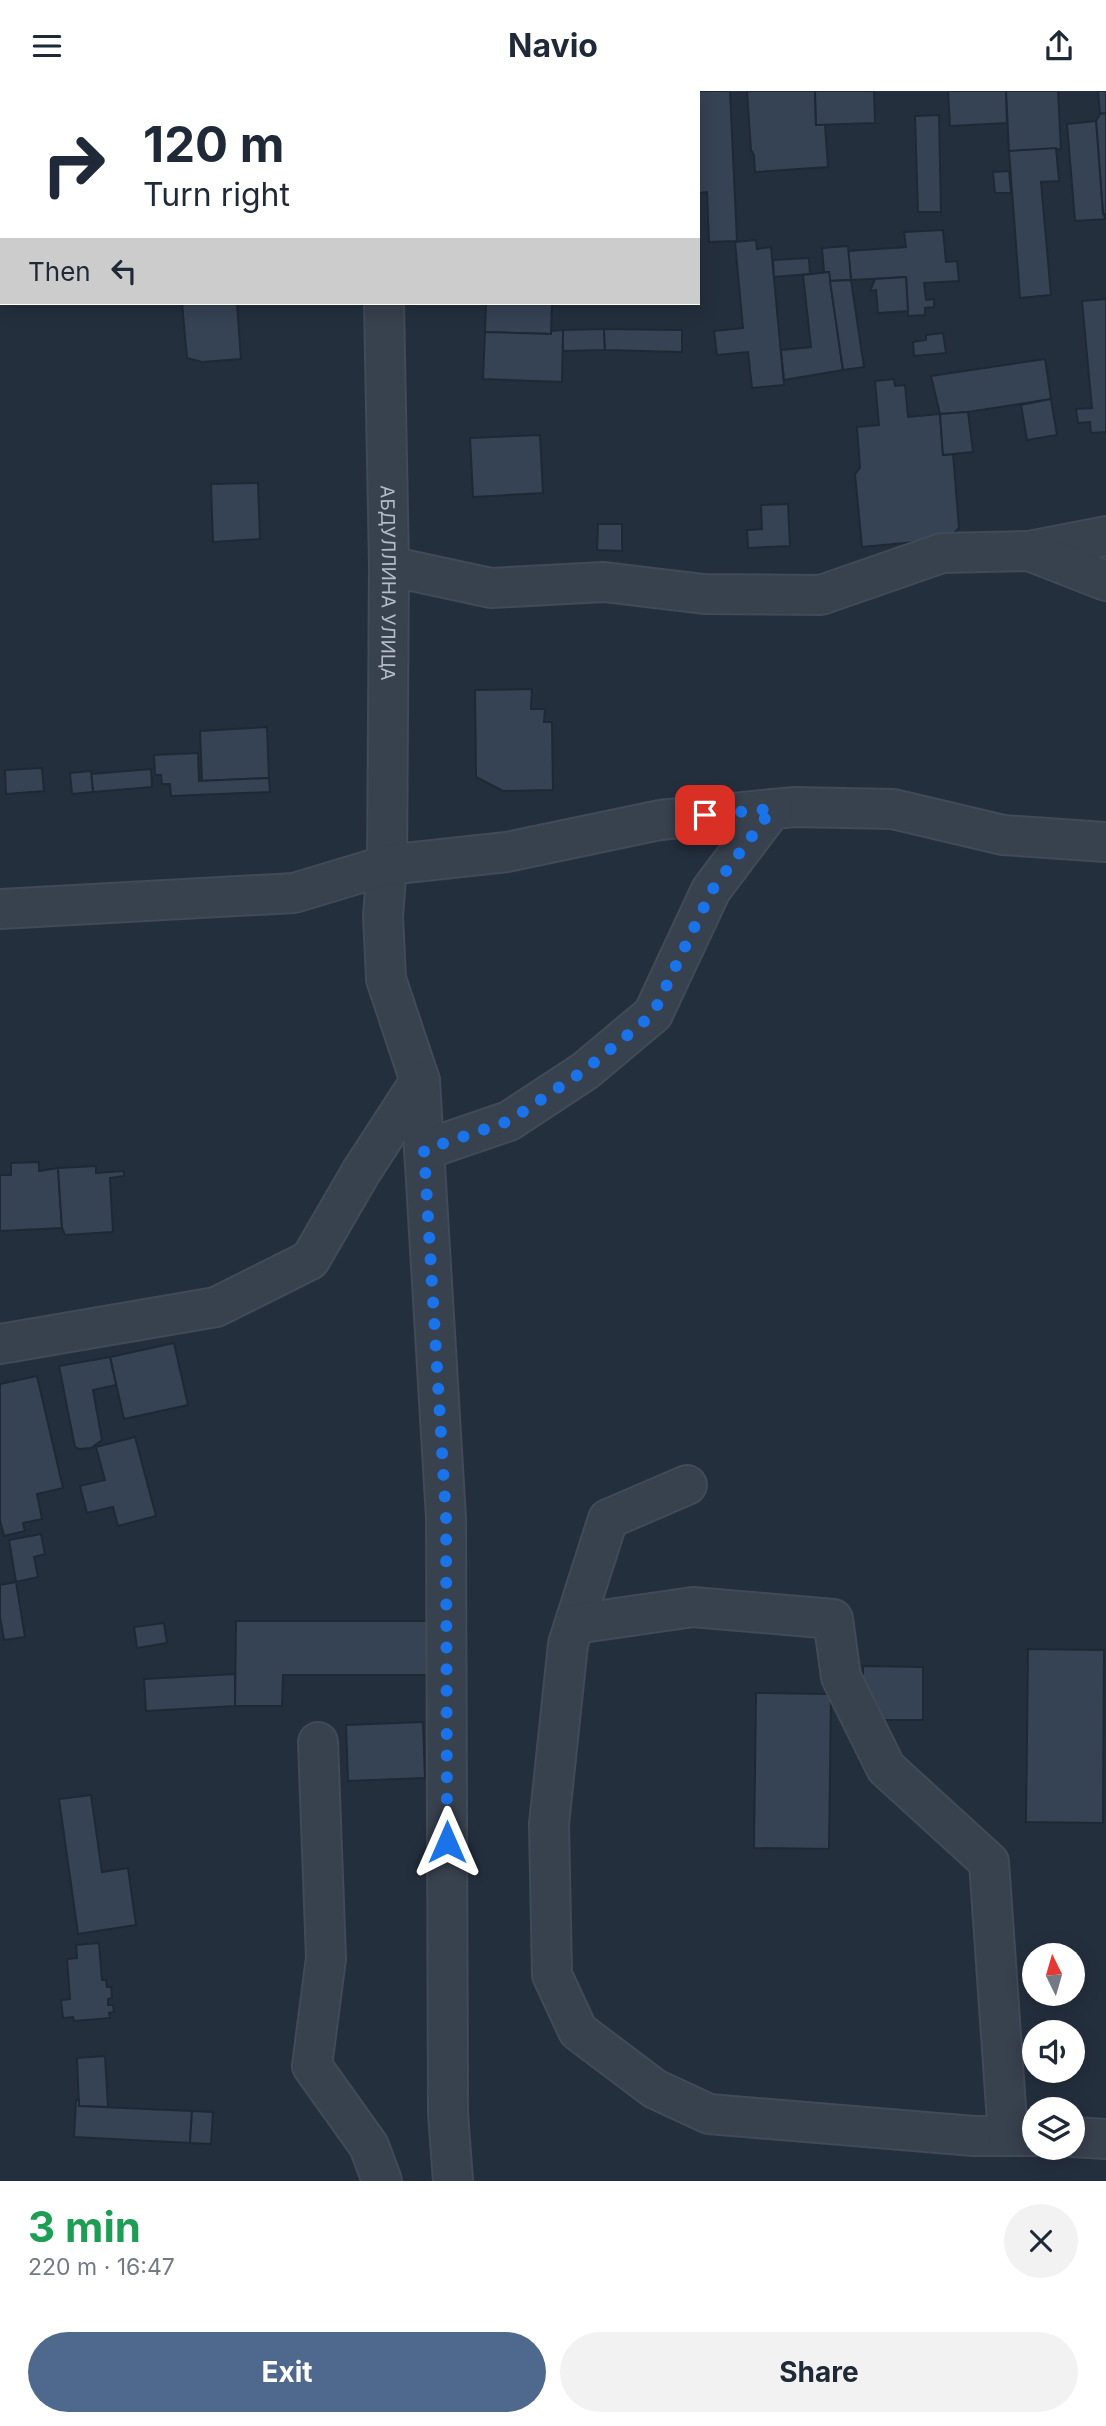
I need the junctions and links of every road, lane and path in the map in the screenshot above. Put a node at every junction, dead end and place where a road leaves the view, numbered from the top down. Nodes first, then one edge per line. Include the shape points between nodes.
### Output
1 (384, 305) edge
2 (1106, 536) edge
3 (1030, 551) junction
4 (389, 566) junction
5 (1106, 581) edge
6 (772, 809) junction
7 (1106, 842) edge
8 (387, 865) junction
9 (0, 909) edge
10 (420, 1081) junction
11 (424, 1150) junction
12 (0, 1344) edge
13 (687, 1485) dead end
14 (575, 1624) junction
15 (318, 1742) dead end
16 (1021, 2136) edge
17 (1085, 2138) edge
18 (1106, 2139) edge
19 (382, 2181) edge
20 (453, 2181) edge

1 - 4 street, АБДУЛЛИНА УЛИЦА
2 - 3 street
3 - 4 street via 942,553 821,594 704,594 604,582 491,588
3 - 5 street
4 - 8 street, АБДУЛЛИНА УЛИЦА
6 - 7 street via 893,809 1003,835
6 - 8 street via 660,820 507,852
6 - 11 street via 712,890 653,1014 585,1070 509,1121
8 - 9 street via 294,893
8 - 10 street, АБДУЛЛИНА УЛИЦА via 383,916 386,979
10 - 11 street, АБДУЛЛИНА УЛИЦА
10 - 12 street via 310,1259 216,1307
11 - 20 street, АБДУЛЛИНА УЛИЦА via 446,1518 448,2113
13 - 14 street via 608,1520
14 - 16 street via 693,1607 833,1619 841,1677 886,1768 989,1862
14 - 16 street via 568,1644 549,1824 552,1975 578,2031 655,2089 709,2114
15 - 19 street via 326,1958 312,2066 369,2146
17 - 18 street

